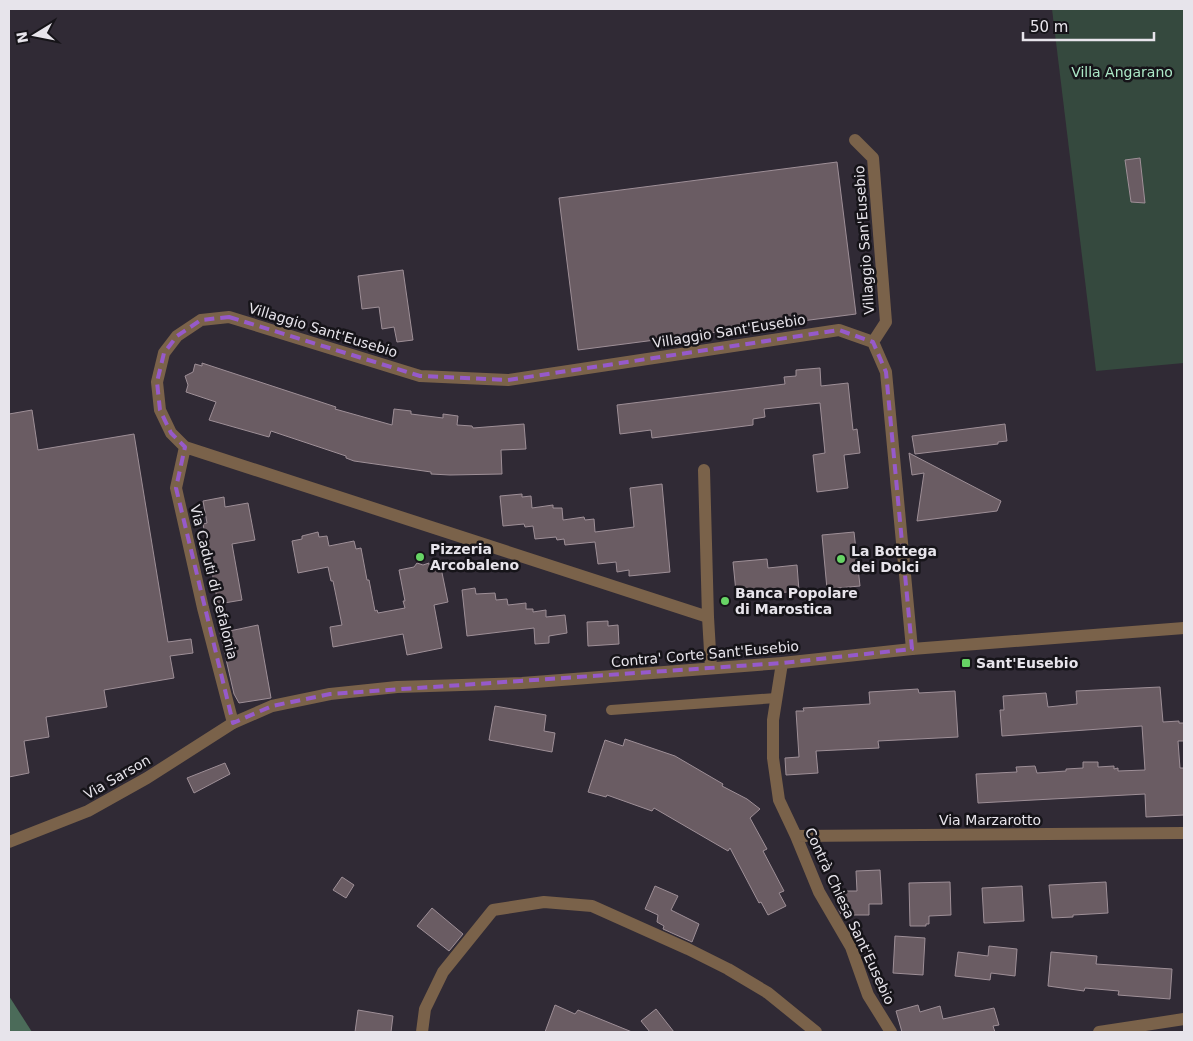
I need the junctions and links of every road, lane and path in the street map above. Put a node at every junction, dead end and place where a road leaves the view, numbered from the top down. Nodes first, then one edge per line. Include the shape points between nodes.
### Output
1 (855, 140) dead end
2 (873, 342) junction
3 (185, 447) junction
4 (704, 470) dead end
5 (708, 617) junction
6 (1184, 628) edge
7 (912, 649) junction
8 (782, 663) junction
9 (711, 668) junction
10 (776, 698) junction
11 (612, 710) dead end
12 (233, 723) junction
13 (1184, 833) edge
14 (796, 836) junction
15 (9, 842) edge
16 (1184, 1019) edge
17 (422, 1032) edge
18 (816, 1032) edge
19 (891, 1032) edge
20 (1099, 1032) edge

1 - 2 street, Villaggio San'Eusebio via 873,158 886,322
2 - 3 street, Villaggio Sant'Eusebio via 839,330 508,380 420,376 229,317 201,320 177,336 164,353 157,382 160,410 171,433
2 - 7 street via 886,372
3 - 5 street
3 - 12 street, Via Caduti di Cefalonia via 176,488
4 - 5 street
5 - 9 street
6 - 7 street, Contra' Corte Sant'Eusebio
7 - 8 street, Contra' Corte Sant'Eusebio
8 - 9 street, Contra' Corte Sant'Eusebio
8 - 10 street, Contrà Chiesa Sant'Eusebio
9 - 12 street, Contra' Corte Sant'Eusebio via 330,694 272,706
10 - 11 lane
10 - 14 street, Contrà Chiesa Sant'Eusebio via 773,758 780,800
12 - 15 street, Via Sarson via 88,811
13 - 14 street, Via Marzarotto
14 - 19 street, Contrà Chiesa Sant'Eusebio via 819,892 850,947 868,995
16 - 20 street
17 - 18 street via 425,1009 443,972 493,910 544,902 592,906 688,949 768,993

